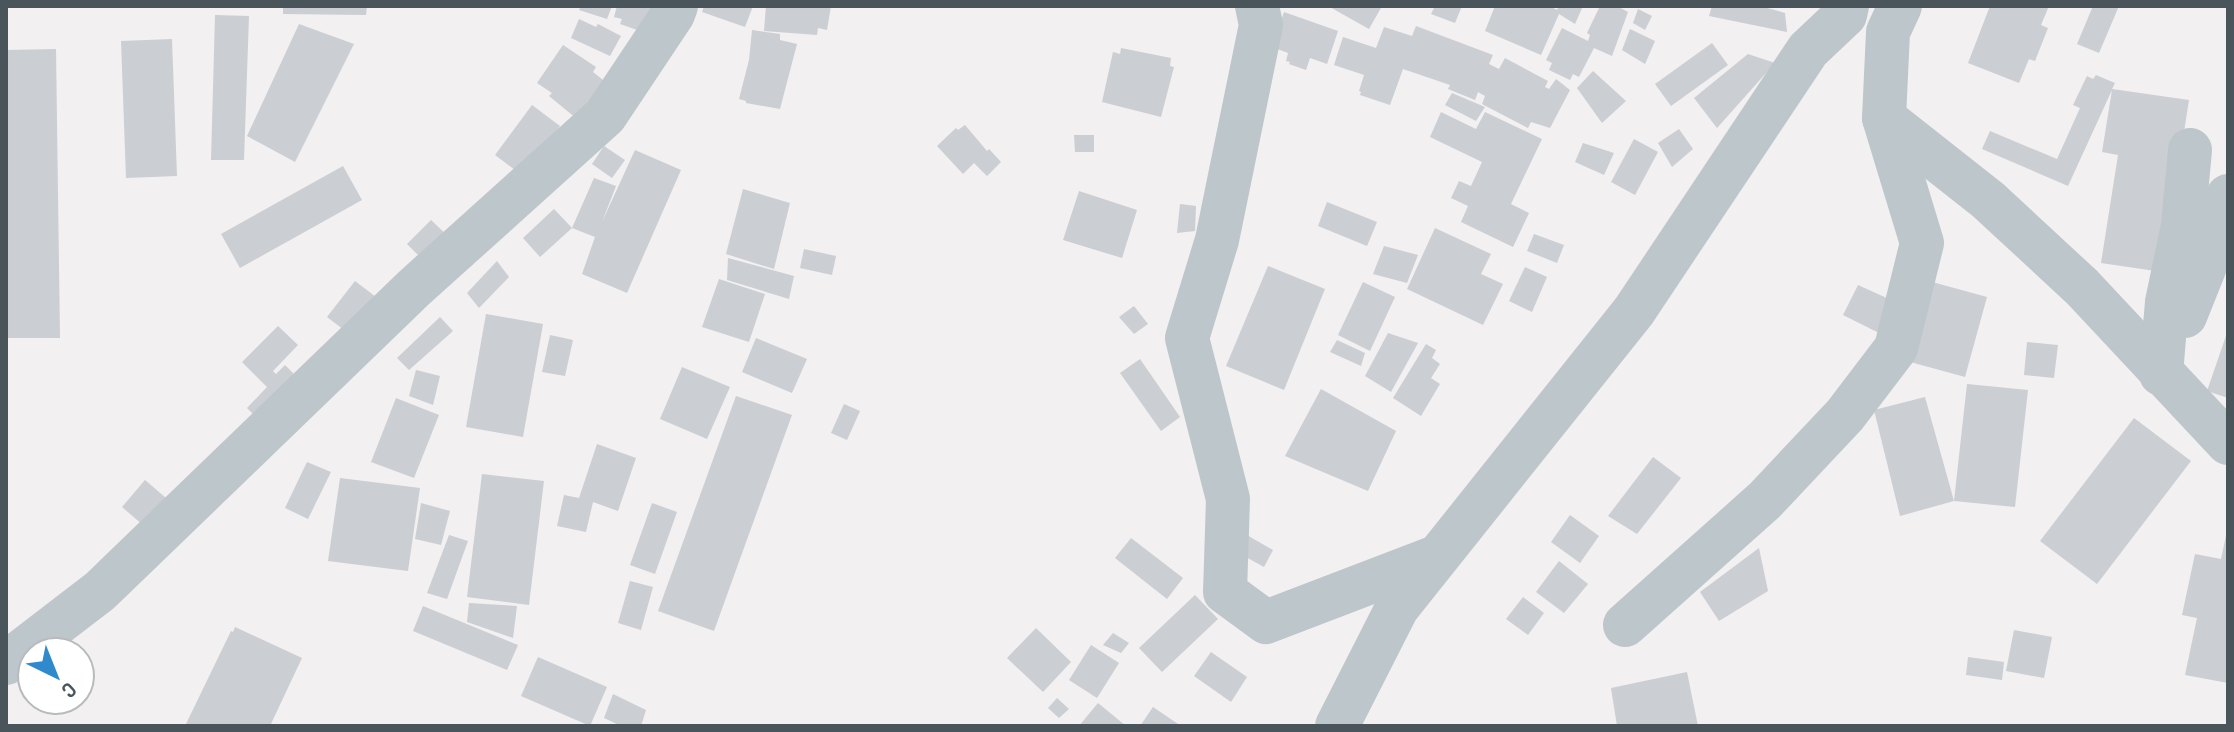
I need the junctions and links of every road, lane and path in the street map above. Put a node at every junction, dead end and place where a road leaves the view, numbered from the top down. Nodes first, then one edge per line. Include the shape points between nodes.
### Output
1 (676, 6) edge
2 (1257, 6) edge
3 (1846, 10) edge
4 (1894, 19) edge
5 (1884, 118) junction
6 (2190, 150) dead end
7 (2228, 196) edge
8 (2161, 374) junction
9 (2228, 443) edge
10 (1438, 556) junction
11 (1625, 625) dead end
12 (6, 663) edge
13 (1337, 726) edge

1 - 12 street via 605,116 414,288 100,591
2 - 10 street via 1261,25 1217,240 1187,338 1228,499 1225,592 1266,622
3 - 4 street
3 - 10 street via 1808,50 1634,311
4 - 5 street
5 - 8 street via 1988,200 2071,276
5 - 11 street via 1922,243 1896,348 1845,415 1765,500
6 - 8 street
7 - 8 street
8 - 9 street
10 - 13 street via 1397,608

